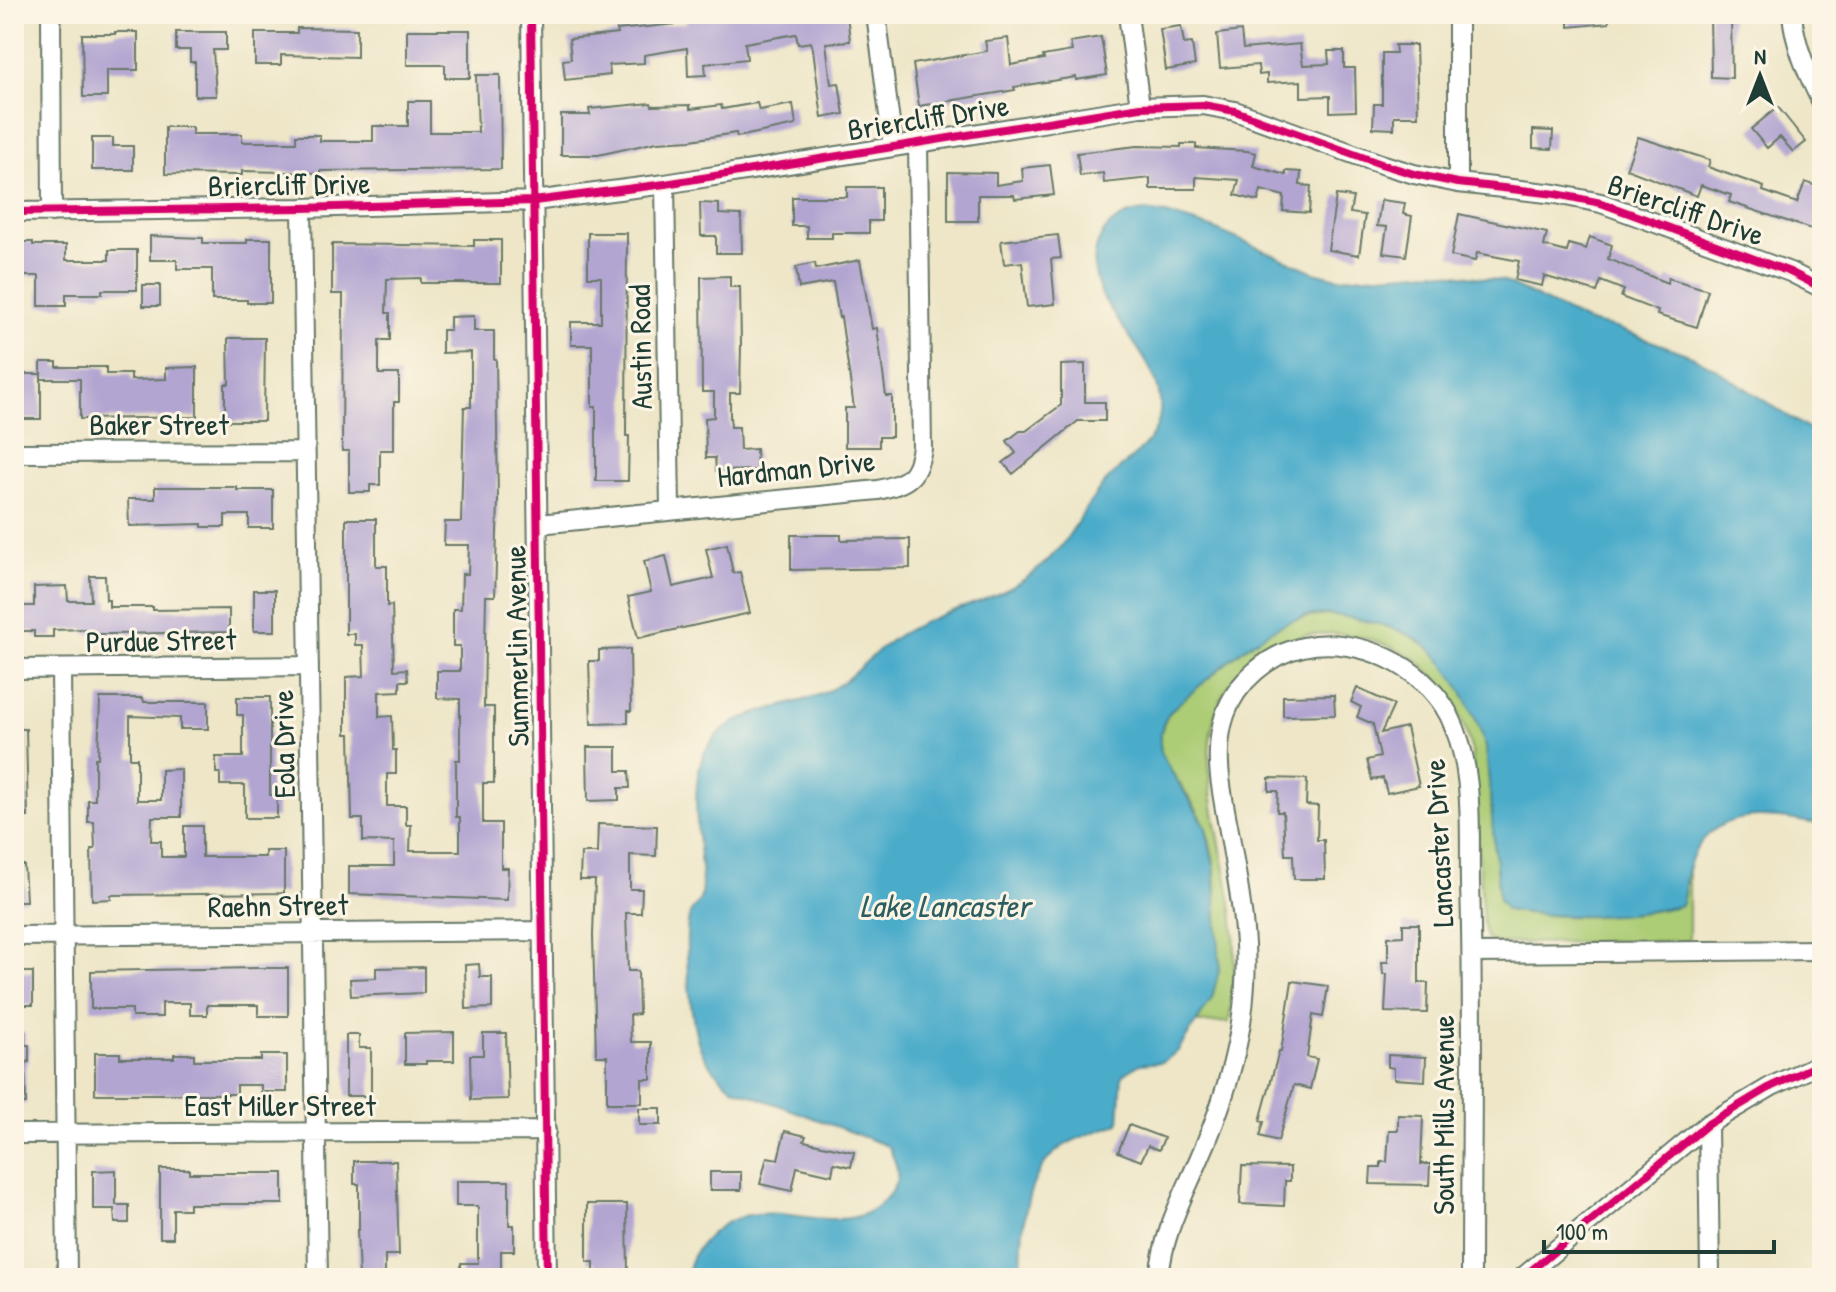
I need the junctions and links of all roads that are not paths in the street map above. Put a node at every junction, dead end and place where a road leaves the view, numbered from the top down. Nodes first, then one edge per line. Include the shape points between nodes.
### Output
1 (51, 14) edge
2 (531, 14) edge
3 (876, 14) edge
4 (1128, 14) edge
5 (1458, 14) edge
6 (1792, 14) edge
7 (1822, 103) edge
8 (1140, 107) junction
9 (918, 142) junction
10 (893, 146) junction
11 (1458, 183) junction
12 (665, 184) junction
13 (534, 201) junction
14 (302, 208) junction
15 (14, 212) edge
16 (52, 212) junction
17 (1821, 285) edge
18 (305, 452) junction
19 (14, 453) edge
20 (670, 509) junction
21 (539, 524) junction
22 (309, 666) junction
23 (14, 669) edge
24 (61, 669) junction
25 (543, 931) junction
26 (315, 932) junction
27 (14, 936) edge
28 (63, 936) junction
29 (1822, 950) edge
30 (1472, 953) junction
31 (1822, 1063) edge
32 (1708, 1124) junction
33 (546, 1131) junction
34 (317, 1132) junction
35 (14, 1134) edge
36 (65, 1134) junction
37 (67, 1278) edge
38 (318, 1278) edge
39 (547, 1278) edge
40 (1159, 1278) edge
41 (1471, 1278) edge
42 (1522, 1278) edge
43 (1710, 1278) edge

1 - 16 street
2 - 13 street, Summerlin Avenue
3 - 10 street
4 - 8 street
5 - 11 street
6 - 7 street via 1801,60
8 - 9 street, Briercliff Drive
8 - 11 street, Briercliff Drive via 1203,105 1235,111 1381,164
9 - 10 street, Briercliff Drive
9 - 20 street, Hardman Drive via 922,448 913,476 878,490
10 - 12 street, Briercliff Drive
11 - 17 street, Briercliff Drive via 1601,203
12 - 13 street, Briercliff Drive
12 - 20 street, Austin Road
13 - 14 street, Briercliff Drive
13 - 21 street, Summerlin Avenue
14 - 16 street, Briercliff Drive
14 - 18 street, Eola Drive
15 - 16 street, Briercliff Drive
18 - 19 street, Baker Street
18 - 22 street, Eola Drive
20 - 21 street, Hardman Drive
21 - 25 street, Summerlin Avenue
22 - 24 street, Purdue Street
22 - 26 street, Eola Drive
23 - 24 street, Purdue Street
24 - 28 street
25 - 26 street, Raehn Street
25 - 33 street, Summerlin Avenue
26 - 28 street, Raehn Street
26 - 34 street, Eola Drive
27 - 28 street, Raehn Street
28 - 36 street
29 - 30 street, Lancaster Drive
30 - 40 street, Lancaster Drive via 1467,772 1460,740 1432,691 1375,652 1341,646 1306,646 1258,669 1237,690 1219,743 1219,777 1247,950 1239,1038 1216,1117 1167,1230
30 - 41 street, South Mills Avenue
31 - 32 street
32 - 42 street
32 - 43 street
33 - 34 street, East Miller Street
33 - 39 street, Summerlin Avenue
34 - 36 street, East Miller Street
34 - 38 street, Eola Drive
35 - 36 street, East Miller Street
36 - 37 street

